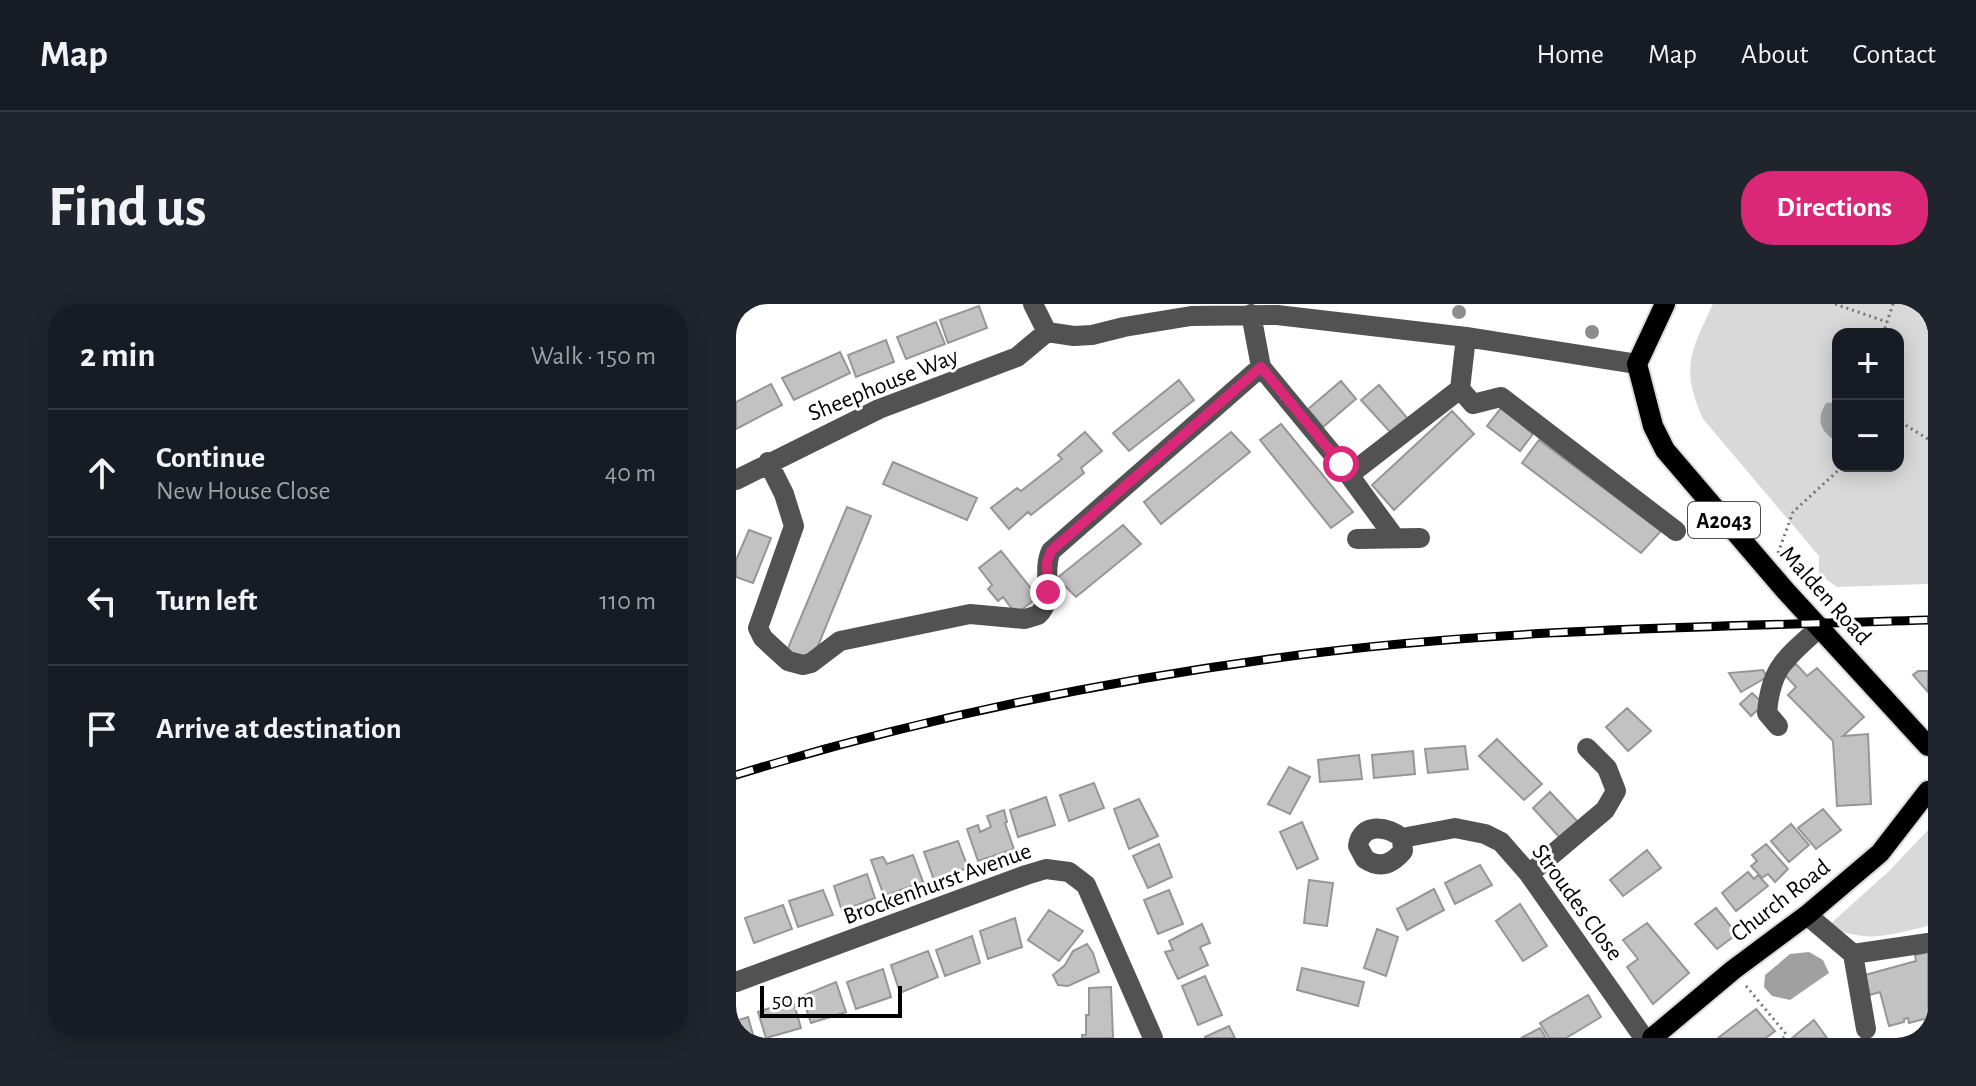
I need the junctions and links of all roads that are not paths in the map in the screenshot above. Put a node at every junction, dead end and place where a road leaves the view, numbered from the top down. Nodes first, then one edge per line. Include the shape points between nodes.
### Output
1 (1033, 304) edge
2 (1665, 304) edge
3 (1190, 310) edge
4 (1251, 314) junction
5 (1047, 332) junction
6 (1466, 337) junction
7 (1637, 364) junction
8 (1261, 367) junction
9 (1460, 389) junction
10 (768, 462) junction
11 (1349, 475) junction
12 (736, 480) edge
13 (1676, 531) dead end
14 (1395, 538) junction
15 (1420, 538) dead end
16 (1357, 539) dead end
17 (1820, 627) junction
18 (1778, 726) dead end
19 (1928, 746) edge
20 (1587, 748) dead end
21 (1928, 791) edge
22 (1402, 838) dead end
23 (1529, 874) junction
24 (1807, 915) junction
25 (1928, 943) edge
26 (1853, 954) junction
27 (736, 982) edge
28 (1866, 1029) dead end
29 (1153, 1038) edge
30 (1644, 1038) edge
31 (1652, 1038) edge

1 - 5 street
2 - 7 main road
3 - 4 street
3 - 5 street via 1092,335
4 - 6 street
4 - 8 street
5 - 10 street, Sheephouse Way via 1006,362 879,409
6 - 7 street
6 - 9 street
7 - 17 main road, Malden Road / A2043 via 1665,450
8 - 10 street via 1066,536 1048,558 1044,610 1031,618 981,613 840,641 803,665 788,661 758,628 794,526
8 - 11 street
9 - 11 street
9 - 13 street via 1473,404 1501,397
10 - 12 street, Sheephouse Way
11 - 14 street
14 - 15 street
14 - 16 street
17 - 18 street via 1773,676 1767,713
17 - 19 main road, Malden Road / A2043
20 - 23 street via 1607,768 1616,791 1605,810
21 - 24 main road, Church Road via 1880,853
22 - 23 street, Stroudes Close via 1455,828 1485,834 1501,842
23 - 30 street, Stroudes Close
24 - 26 street
24 - 31 main road, Church Road
25 - 26 street
26 - 28 street
27 - 29 street, Brockenhurst Avenue via 1026,875 1046,869 1069,872 1086,885

